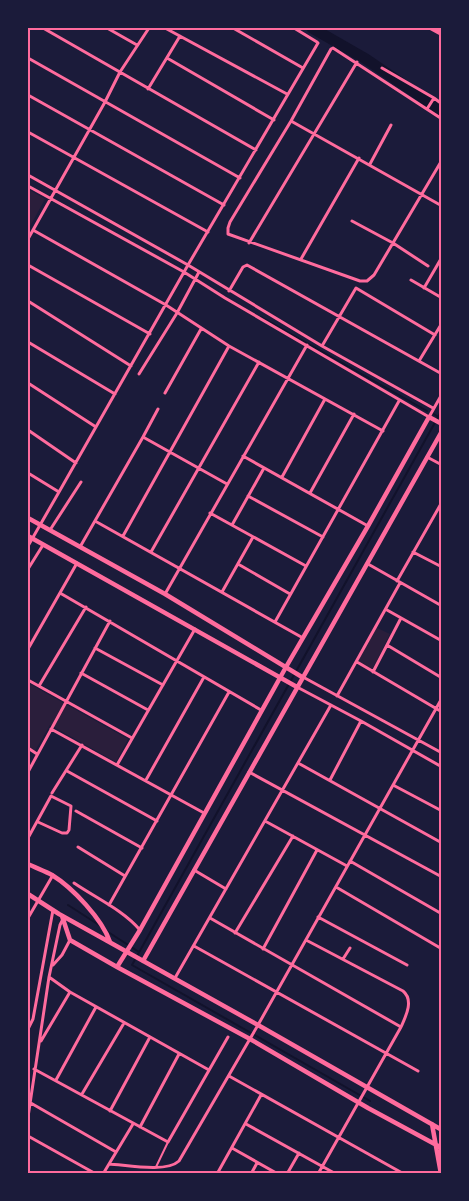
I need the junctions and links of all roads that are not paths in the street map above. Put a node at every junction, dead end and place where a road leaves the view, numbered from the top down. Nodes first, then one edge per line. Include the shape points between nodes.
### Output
1 (43, 28) edge
2 (107, 28) edge
3 (149, 28) edge
4 (165, 28) edge
5 (233, 28) edge
6 (294, 28) edge
7 (431, 28) edge
8 (442, 34) edge
9 (180, 36) junction
10 (137, 45) junction
11 (28, 58) edge
12 (168, 58) junction
13 (357, 62) junction
14 (303, 68) junction
15 (382, 68) dead end
16 (120, 72) junction
17 (148, 89) junction
18 (288, 94) junction
19 (28, 95) edge
20 (433, 99) junction
21 (105, 102) junction
22 (442, 104) edge
23 (427, 109) junction
24 (442, 119) edge
25 (274, 120) junction
26 (291, 121) junction
27 (391, 125) dead end
28 (89, 130) junction
29 (28, 132) edge
30 (315, 134) junction
31 (256, 150) junction
32 (74, 157) junction
33 (359, 158) junction
34 (442, 160) edge
35 (370, 164) junction
36 (28, 175) edge
37 (240, 178) junction
38 (28, 186) edge
39 (54, 190) junction
40 (420, 194) junction
41 (50, 198) junction
42 (224, 205) junction
43 (442, 206) edge
44 (352, 221) dead end
45 (33, 230) junction
46 (208, 232) junction
47 (28, 239) edge
48 (250, 242) junction
49 (393, 244) junction
50 (442, 258) edge
51 (301, 259) junction
52 (181, 261) junction
53 (28, 265) edge
54 (189, 265) junction
55 (428, 266) dead end
56 (177, 268) junction
57 (200, 272) junction
58 (185, 273) junction
59 (194, 278) junction
60 (411, 280) dead end
61 (424, 288) junction
62 (229, 291) junction
63 (442, 298) edge
64 (28, 301) edge
65 (167, 305) junction
66 (176, 312) junction
67 (339, 317) junction
68 (442, 324) edge
69 (201, 329) junction
70 (150, 334) junction
71 (435, 334) junction
72 (28, 342) edge
73 (307, 345) junction
74 (229, 346) junction
75 (322, 346) junction
76 (419, 361) junction
77 (259, 362) junction
78 (131, 366) junction
79 (140, 374) dead end
80 (442, 374) edge
81 (287, 378) junction
82 (28, 383) edge
83 (165, 393) dead end
84 (115, 394) junction
85 (442, 394) edge
86 (325, 399) junction
87 (399, 401) junction
88 (433, 408) junction
89 (158, 409) dead end
90 (354, 414) junction
91 (430, 418) junction
92 (442, 424) edge
93 (96, 427) junction
94 (28, 430) edge
95 (383, 430) junction
96 (442, 431) edge
97 (143, 436) junction
98 (170, 452) junction
99 (243, 456) junction
100 (427, 456) junction
101 (76, 463) junction
102 (442, 465) edge
103 (199, 468) junction
104 (264, 468) junction
105 (28, 473) edge
106 (282, 477) junction
107 (81, 482) dead end
108 (227, 484) junction
109 (60, 492) junction
110 (310, 493) junction
111 (248, 496) junction
112 (442, 502) edge
113 (338, 510) junction
114 (210, 513) junction
115 (28, 518) edge
116 (95, 521) junction
117 (232, 525) junction
118 (41, 526) junction
119 (368, 526) junction
120 (49, 530) junction
121 (123, 536) junction
122 (30, 537) edge
123 (253, 537) junction
124 (323, 537) junction
125 (42, 544) junction
126 (28, 546) edge
127 (81, 546) junction
128 (151, 552) junction
129 (413, 552) junction
130 (76, 563) junction
131 (238, 564) junction
132 (368, 564) junction
133 (306, 566) junction
134 (441, 566) edge
135 (180, 568) junction
136 (28, 569) edge
137 (399, 582) junction
138 (222, 592) junction
139 (60, 593) junction
140 (165, 594) junction
141 (290, 594) junction
142 (442, 606) edge
143 (86, 607) junction
144 (386, 610) junction
145 (401, 618) junction
146 (110, 621) junction
147 (275, 622) junction
148 (195, 629) junction
149 (303, 638) junction
150 (442, 641) edge
151 (387, 645) junction
152 (95, 648) junction
153 (28, 649) edge
154 (177, 661) junction
155 (356, 662) junction
156 (287, 668) junction
157 (372, 672) junction
158 (81, 673) junction
159 (301, 676) junction
160 (204, 677) junction
161 (442, 678) edge
162 (282, 679) junction
163 (28, 680) edge
164 (163, 684) junction
165 (39, 686) junction
166 (295, 686) junction
167 (229, 692) junction
168 (337, 696) junction
169 (442, 698) edge
170 (65, 701) junction
171 (331, 705) junction
172 (436, 709) junction
173 (148, 710) junction
174 (261, 710) junction
175 (442, 712) edge
176 (362, 721) junction
177 (50, 729) junction
178 (132, 738) junction
179 (418, 740) junction
180 (82, 746) junction
181 (28, 748) edge
182 (412, 750) junction
183 (442, 753) edge
184 (37, 754) junction
185 (298, 762) junction
186 (117, 765) junction
187 (442, 767) edge
188 (67, 771) junction
189 (28, 772) edge
190 (249, 772) junction
191 (146, 780) junction
192 (330, 780) junction
193 (393, 785) junction
194 (282, 791) junction
195 (51, 795) junction
196 (172, 795) junction
197 (380, 808) junction
198 (76, 811) dead end
199 (442, 811) edge
200 (204, 813) junction
201 (157, 821) junction
202 (265, 821) junction
203 (38, 822) junction
204 (365, 834) junction
205 (293, 836) junction
206 (28, 838) edge
207 (442, 843) edge
208 (78, 847) dead end
209 (142, 848) junction
210 (317, 850) junction
211 (350, 861) junction
212 (28, 864) edge
213 (347, 866) junction
214 (194, 870) junction
215 (53, 875) junction
216 (125, 876) junction
217 (442, 877) edge
218 (74, 884) dead end
219 (336, 887) junction
220 (226, 889) junction
221 (28, 894) edge
222 (38, 900) junction
223 (109, 905) junction
224 (53, 910) junction
225 (442, 914) edge
226 (318, 917) junction
227 (28, 918) edge
228 (63, 918) junction
229 (210, 918) junction
230 (140, 930) junction
231 (235, 933) junction
232 (70, 940) junction
233 (306, 940) junction
234 (110, 942) junction
235 (194, 946) junction
236 (350, 948) dead end
237 (129, 949) junction
238 (263, 949) junction
239 (442, 949) edge
240 (343, 959) junction
241 (141, 960) junction
242 (407, 965) dead end
243 (52, 966) junction
244 (292, 966) junction
245 (117, 967) junction
246 (49, 977) junction
247 (176, 978) junction
248 (70, 992) junction
249 (276, 992) junction
250 (96, 1007) junction
251 (124, 1023) junction
252 (258, 1026) junction
253 (401, 1027) junction
254 (28, 1029) edge
255 (150, 1037) junction
256 (228, 1037) dead end
257 (250, 1038) junction
258 (40, 1042) junction
259 (387, 1053) junction
260 (179, 1054) junction
261 (34, 1069) junction
262 (209, 1070) junction
263 (418, 1071) dead end
264 (229, 1076) junction
265 (56, 1080) junction
266 (366, 1090) junction
267 (82, 1094) junction
268 (261, 1095) junction
269 (360, 1101) junction
270 (30, 1102) junction
271 (110, 1111) junction
272 (28, 1117) edge
273 (133, 1124) junction
274 (246, 1124) junction
275 (432, 1124) junction
276 (140, 1128) junction
277 (442, 1130) edge
278 (28, 1136) edge
279 (339, 1137) junction
280 (168, 1142) junction
281 (436, 1145) junction
282 (232, 1148) junction
283 (442, 1148) edge
284 (116, 1152) junction
285 (298, 1152) junction
286 (257, 1163) junction
287 (109, 1164) junction
288 (322, 1166) junction
289 (156, 1167) junction
290 (96, 1174) edge
291 (103, 1174) edge
292 (217, 1174) edge
293 (251, 1174) edge
294 (278, 1174) edge
295 (287, 1174) edge
296 (318, 1174) edge
297 (336, 1174) edge
298 (404, 1174) edge
299 (441, 1174) edge

1 - 16 street
2 - 10 street
3 - 10 street
4 - 9 street
5 - 14 street
6 - 14 street via 318,42
7 - 8 street
9 - 12 street
9 - 18 street
10 - 16 street
11 - 21 street
12 - 17 street
12 - 25 street
13 - 23 street
13 - 26 street via 331,49
13 - 30 street
14 - 18 street
15 - 20 street
16 - 17 street
16 - 21 street
17 - 31 street
18 - 25 street
19 - 28 street
20 - 22 street
20 - 23 street
21 - 28 street
21 - 37 street
23 - 24 street
25 - 31 street
26 - 30 street
26 - 48 street via 228,226 228,234
27 - 35 street
28 - 32 street
28 - 42 street
29 - 32 street
30 - 33 street
30 - 48 street
31 - 37 street
32 - 39 street
32 - 46 street
33 - 35 street
33 - 51 street
34 - 40 street
35 - 40 street
36 - 39 street
37 - 42 street
38 - 41 street
39 - 41 street
39 - 52 street
40 - 43 street
40 - 49 street
41 - 45 street
41 - 56 street
42 - 46 street
44 - 49 street
45 - 47 street
45 - 65 street
46 - 54 street
48 - 51 street
49 - 51 street via 374,276 367,281
49 - 55 street
50 - 61 street
52 - 54 street
52 - 56 street
53 - 70 street
54 - 57 street
54 - 58 street
56 - 58 street
57 - 59 street
57 - 62 street
58 - 59 street
58 - 65 street
59 - 66 street
59 - 73 street
60 - 61 street
61 - 63 street
62 - 67 street via 245,265
62 - 75 street
64 - 78 street
65 - 66 street
65 - 70 street
66 - 69 street
66 - 79 street
67 - 71 street via 356,288
67 - 75 street
67 - 76 street
68 - 71 street
69 - 74 street
69 - 83 street
70 - 78 street
71 - 76 street
72 - 84 street
73 - 81 street
73 - 87 street
74 - 77 street
74 - 98 street
75 - 88 street
76 - 80 street
77 - 81 street
77 - 103 street
78 - 84 street
81 - 86 street
81 - 99 street
82 - 93 street
84 - 93 street
85 - 88 street
86 - 90 street
86 - 106 street
87 - 91 street
87 - 95 street
88 - 91 street
89 - 97 street
90 - 95 street
90 - 110 street
91 - 92 street
91 - 119 street
93 - 101 street
94 - 101 street
95 - 113 street
96 - 100 street
97 - 98 street
97 - 116 street
98 - 103 street
98 - 121 street
99 - 104 street
99 - 108 street
100 - 102 street
100 - 132 street
101 - 109 street
103 - 108 street
103 - 128 street
104 - 106 street
104 - 111 street
105 - 109 street
106 - 110 street
107 - 120 street
108 - 114 street
109 - 118 street
110 - 113 street
111 - 117 street
111 - 124 street
112 - 129 street
113 - 119 street
113 - 124 street
114 - 117 street
114 - 135 street
115 - 118 street
116 - 121 street
116 - 127 street
117 - 123 street
118 - 120 street
118 - 122 street
119 - 149 street
120 - 127 street
121 - 128 street
122 - 125 street
122 - 126 street
123 - 131 street
123 - 133 street
124 - 133 street
125 - 130 street
125 - 136 street
127 - 140 street
128 - 135 street
129 - 134 street
129 - 137 street
130 - 139 street
130 - 148 street
131 - 138 street
131 - 141 street
132 - 137 street
132 - 159 street
133 - 141 street
135 - 138 street
135 - 140 street
137 - 142 street
137 - 144 street
138 - 147 street
139 - 143 street
139 - 153 street
140 - 156 street
141 - 147 street
143 - 146 street
143 - 165 street
144 - 145 street
144 - 155 street
145 - 150 street
145 - 151 street
146 - 152 street
146 - 154 street
147 - 149 street
148 - 154 street
148 - 162 street
149 - 156 street
151 - 157 street
151 - 161 street
152 - 158 street
152 - 164 street
154 - 160 street
154 - 164 street
155 - 157 street
155 - 168 street
156 - 159 street
156 - 162 street
157 - 172 street
158 - 170 street
158 - 173 street
159 - 166 street
159 - 168 street
160 - 167 street
160 - 191 street
162 - 166 street
162 - 174 street
163 - 165 street
164 - 173 street
165 - 170 street
166 - 171 street
166 - 190 street
167 - 174 street
167 - 196 street
168 - 179 street
169 - 172 street
170 - 177 street
170 - 178 street
171 - 176 street
171 - 185 street
172 - 175 street
172 - 179 street
173 - 178 street
174 - 200 street
176 - 182 street
176 - 192 street
177 - 180 street
177 - 184 street
178 - 186 street
179 - 182 street
179 - 183 street
180 - 186 street
180 - 188 street
181 - 184 street
182 - 187 street
182 - 193 street
184 - 189 street
185 - 192 street
185 - 194 street
186 - 191 street
188 - 195 street
188 - 201 street
190 - 194 street
190 - 214 street
191 - 196 street
192 - 197 street
193 - 197 street
193 - 199 street
194 - 202 street
194 - 204 street
195 - 203 street
195 - 203 street via 71,806 69,830 62,833
196 - 200 street
196 - 201 street
197 - 204 street
197 - 207 street
198 - 209 street
200 - 230 street
201 - 209 street
202 - 205 street
202 - 220 street
203 - 206 street
204 - 211 street
204 - 217 street
205 - 210 street
205 - 231 street
208 - 216 street
209 - 216 street
210 - 213 street
210 - 238 street
211 - 213 street
211 - 225 street
212 - 215 street
213 - 219 street
214 - 220 street
214 - 241 street
215 - 222 street
215 - 234 street via 74,893 104,928
216 - 223 street
218 - 223 street
219 - 226 street
219 - 239 street
220 - 229 street
221 - 222 street
222 - 224 street
222 - 227 street
223 - 230 street
224 - 228 street
224 - 254 street via 33,1019
226 - 233 street
226 - 242 street
228 - 232 street
228 - 234 street
228 - 243 street
229 - 231 street
229 - 235 street
230 - 237 street
231 - 238 street
232 - 243 street
232 - 245 street
233 - 240 street
233 - 244 street
234 - 237 street
235 - 247 street
235 - 249 street
236 - 240 street
237 - 241 street
237 - 245 street
238 - 244 street
240 - 253 street via 407,994 409,1002
241 - 247 street
243 - 246 street
244 - 249 street
244 - 253 street
245 - 257 street
246 - 248 street
246 - 258 street
247 - 252 street
248 - 250 street
248 - 258 street
249 - 252 street
249 - 259 street
250 - 251 street
250 - 265 street
251 - 255 street
251 - 267 street
252 - 257 street
252 - 266 street
253 - 259 street
255 - 260 street
255 - 271 street
256 - 262 street
257 - 264 street
257 - 269 street
258 - 261 street
259 - 263 street
259 - 266 street
260 - 262 street
260 - 276 street
261 - 265 street
261 - 270 street
262 - 280 street
264 - 268 street
264 - 289 street via 179,1161 170,1166
265 - 267 street
266 - 269 street
266 - 275 street
267 - 271 street
268 - 274 street
268 - 279 street
269 - 279 street
269 - 281 street
270 - 272 street
270 - 284 street
271 - 273 street
273 - 276 street
273 - 284 street
274 - 282 street
274 - 285 street
275 - 277 street
275 - 281 street
276 - 280 street
278 - 290 street
279 - 288 street
279 - 298 street
280 - 289 lane
281 - 283 street
281 - 299 street
282 - 286 street
282 - 292 street
284 - 287 street
285 - 288 street
285 - 295 street
286 - 293 street
286 - 294 street
287 - 289 street
287 - 291 street
288 - 296 street
288 - 297 street

